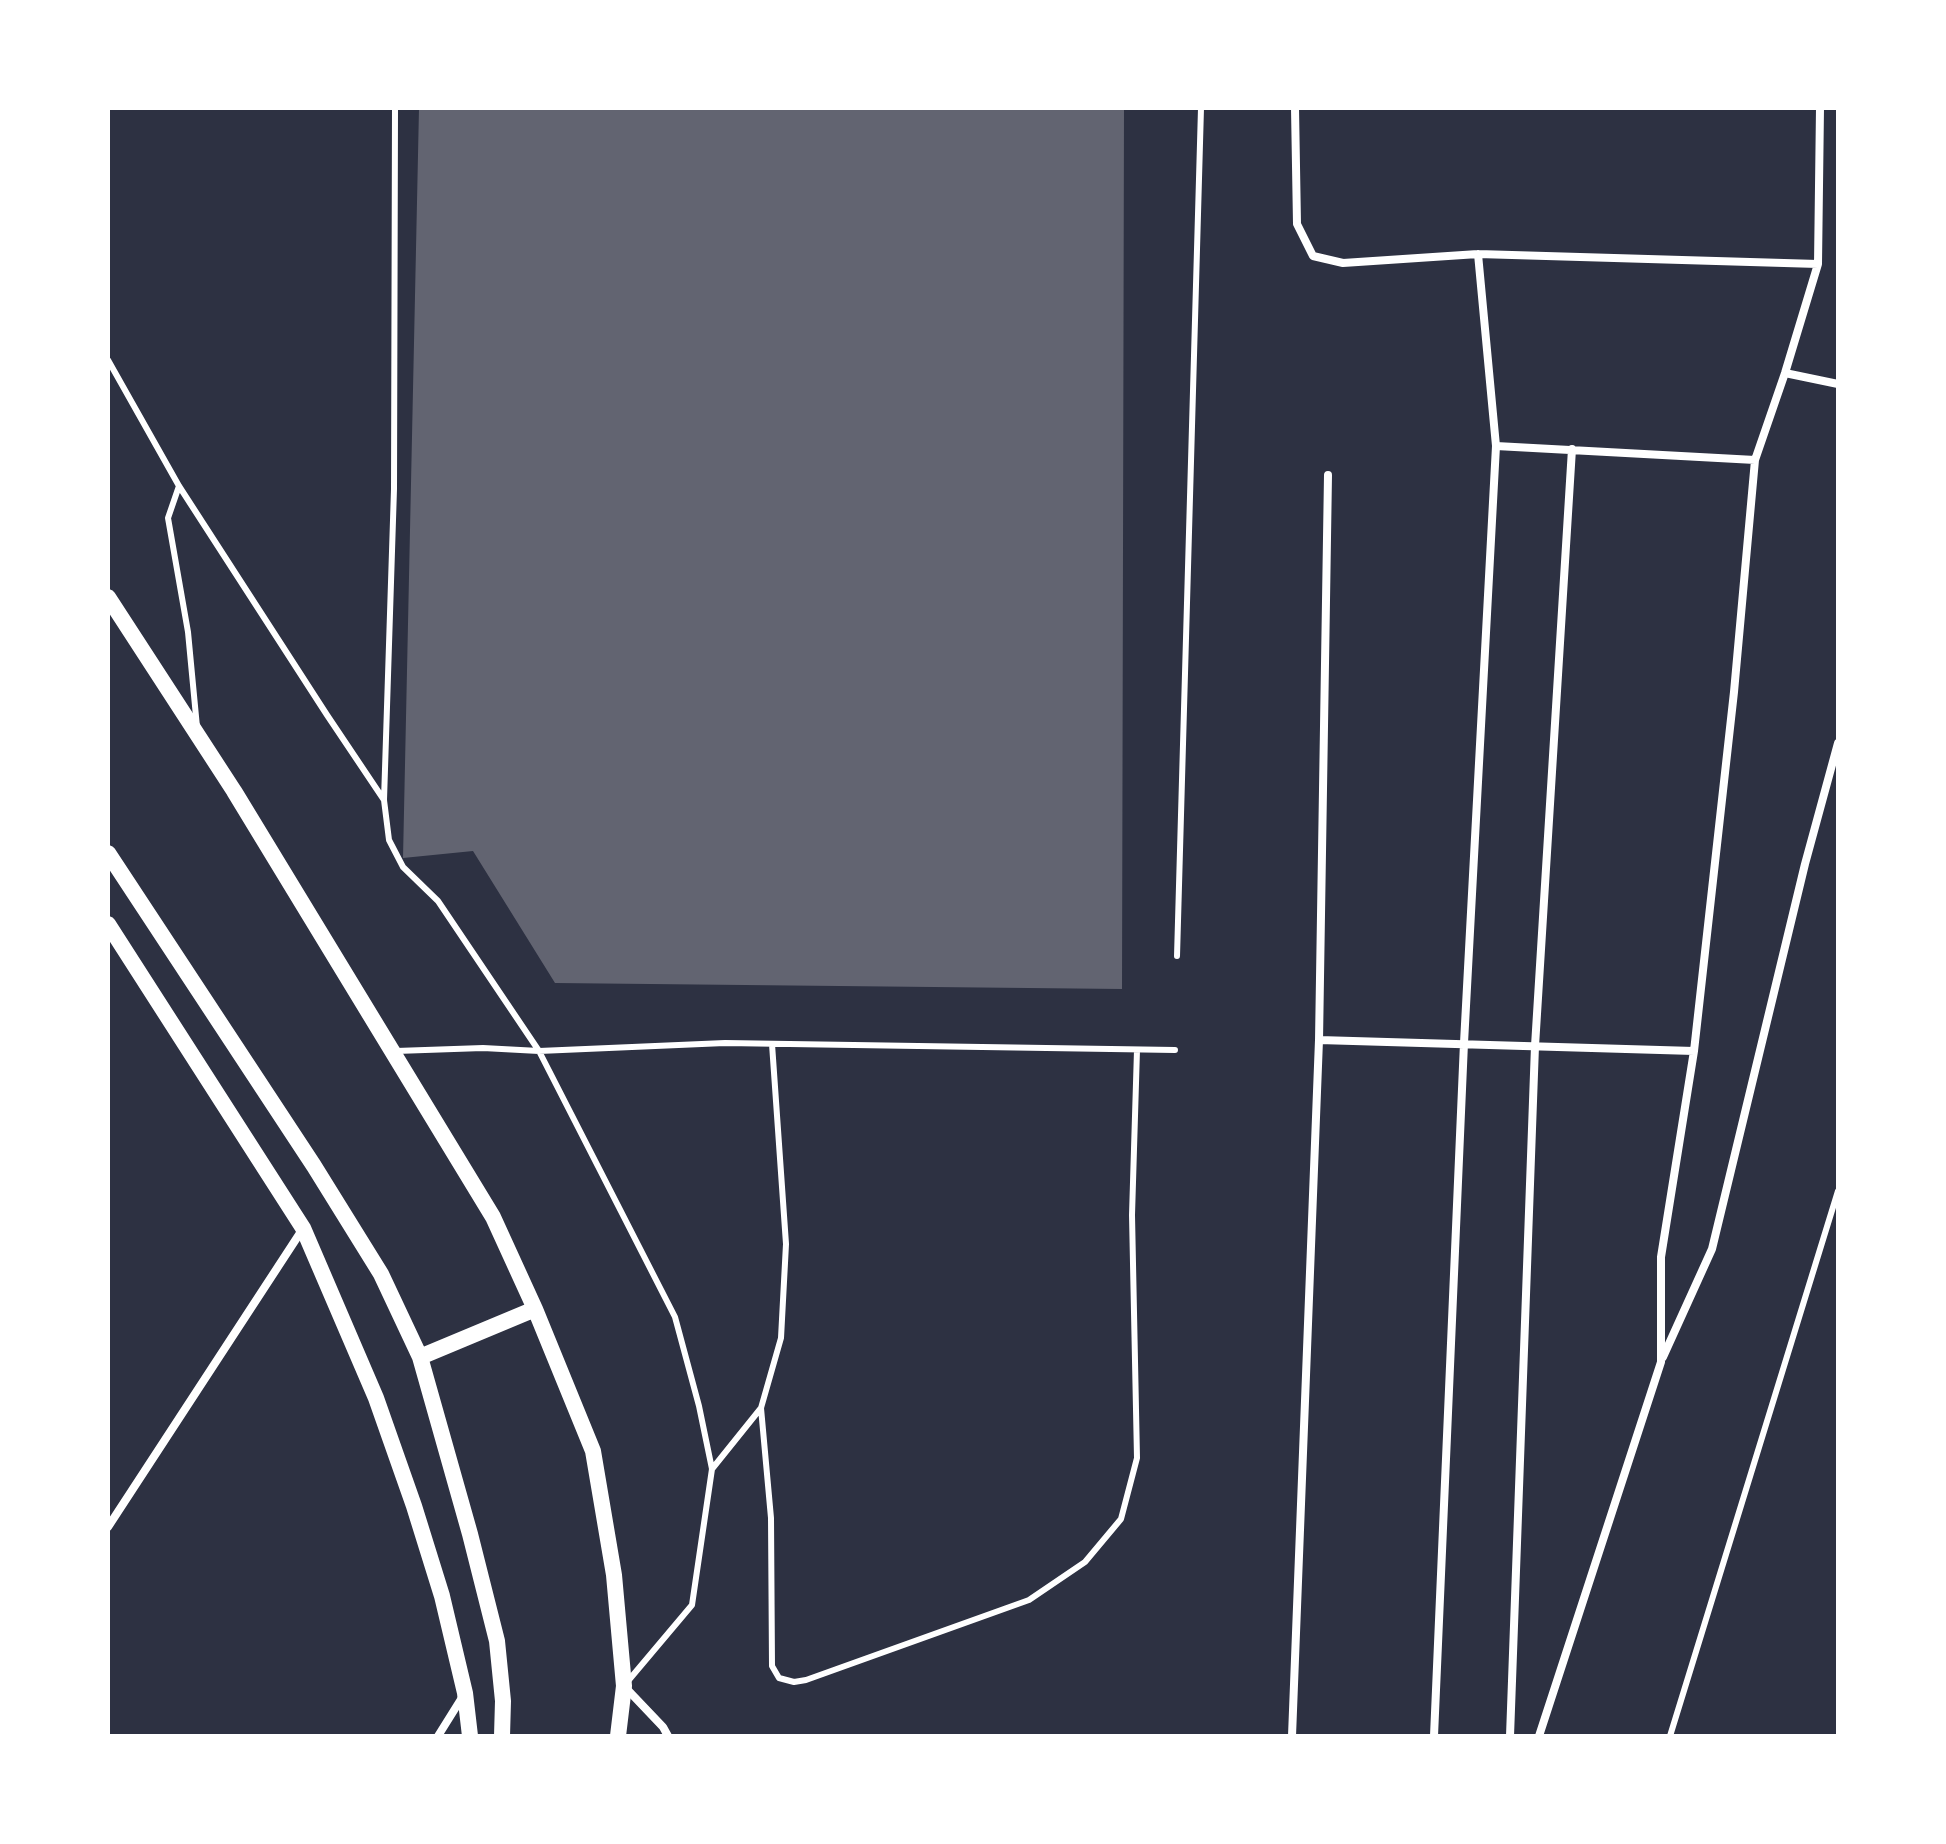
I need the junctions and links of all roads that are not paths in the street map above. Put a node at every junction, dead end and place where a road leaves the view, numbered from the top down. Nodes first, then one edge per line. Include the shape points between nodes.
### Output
1 (395, 108) edge
2 (1201, 108) edge
3 (1295, 108) edge
4 (1820, 108) edge
5 (1478, 254) junction
6 (1818, 264) junction
7 (108, 360) edge
8 (1785, 373) junction
9 (1838, 384) edge
10 (1496, 446) junction
11 (1572, 449) junction
12 (1755, 460) junction
13 (1328, 475) dead end
14 (179, 486) junction
15 (108, 597) edge
16 (198, 736) junction
17 (1838, 743) edge
18 (384, 800) junction
19 (108, 853) edge
20 (108, 924) edge
21 (1177, 956) dead end
22 (1319, 1040) junction
23 (1464, 1043) junction
24 (772, 1044) junction
25 (1535, 1046) junction
26 (1137, 1050) junction
27 (1175, 1050) dead end
28 (392, 1051) junction
29 (539, 1051) junction
30 (1694, 1051) junction
31 (1838, 1191) edge
32 (303, 1228) junction
33 (535, 1309) junction
34 (420, 1357) junction
35 (1661, 1362) junction
36 (761, 1408) junction
37 (712, 1469) junction
38 (108, 1527) edge
39 (624, 1686) junction
40 (465, 1693) junction
41 (438, 1736) edge
42 (470, 1736) edge
43 (502, 1736) edge
44 (618, 1736) edge
45 (668, 1736) edge
46 (1292, 1736) edge
47 (1434, 1736) edge
48 (1510, 1736) edge
49 (1539, 1736) edge
50 (1670, 1736) edge

1 - 18 lane via 394,489
2 - 21 lane
3 - 5 street via 1297,224 1313,256 1343,263
4 - 6 street
5 - 6 street
5 - 10 street
6 - 8 street
7 - 14 lane
8 - 9 street
8 - 12 street
10 - 11 street
10 - 23 street
11 - 12 street
11 - 25 street
12 - 30 street
13 - 22 street
14 - 16 lane via 168,518 188,632
14 - 18 lane
15 - 16 main road
16 - 28 main road
17 - 35 street via 1712,1249
18 - 29 lane via 389,840 403,867 438,901
19 - 34 main road via 381,1274
20 - 32 main road
22 - 23 street
22 - 46 street
23 - 25 street
23 - 47 street
24 - 26 lane
24 - 29 lane
24 - 36 lane via 786,1244 781,1338
25 - 30 street
25 - 48 street
26 - 27 lane
26 - 36 lane via 1132,1215 1137,1458 1121,1519 1085,1562 1029,1600 806,1680 779,1678 771,1653 771,1518
28 - 29 lane
28 - 33 main road via 493,1217
29 - 37 lane via 675,1317
30 - 35 street via 1661,1257
31 - 50 lane
32 - 38 street
32 - 40 main road via 376,1398 414,1506
33 - 34 main road
33 - 39 main road via 593,1451 614,1575
34 - 43 main road via 497,1641
35 - 49 street
36 - 37 lane
37 - 39 lane via 692,1605
39 - 44 main road
39 - 45 street
40 - 41 street
40 - 42 main road

